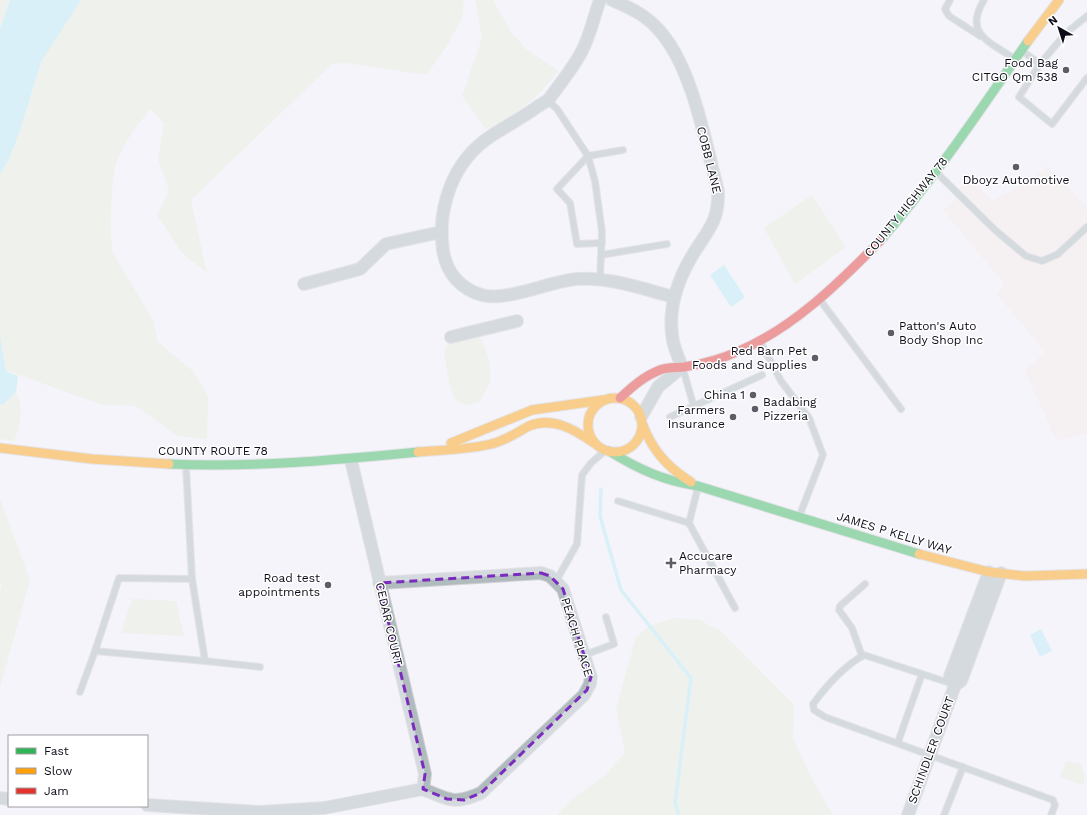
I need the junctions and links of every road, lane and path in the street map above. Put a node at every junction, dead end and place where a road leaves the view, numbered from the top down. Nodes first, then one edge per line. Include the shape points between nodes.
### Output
1 (600, 0) edge
2 (612, 0) edge
3 (950, 0) edge
4 (984, 0) edge
5 (1058, 0) edge
6 (1087, 16) edge
7 (980, 36) junction
8 (1021, 50) junction
9 (1015, 59) junction
10 (1040, 64) junction
11 (1087, 78) edge
12 (547, 100) junction
13 (623, 150) dead end
14 (588, 156) junction
15 (936, 172) junction
16 (1087, 227) edge
17 (441, 232) junction
18 (602, 243) junction
19 (667, 244) dead end
20 (601, 255) junction
21 (600, 279) junction
22 (304, 284) dead end
23 (674, 297) junction
24 (819, 298) junction
25 (517, 320) dead end
26 (451, 337) dead end
27 (760, 339) junction
28 (682, 367) junction
29 (762, 375) dead end
30 (620, 398) junction
31 (603, 400) junction
32 (694, 407) junction
33 (901, 409) dead end
34 (670, 417) dead end
35 (642, 420) junction
36 (594, 443) junction
37 (0, 448) edge
38 (426, 451) junction
39 (607, 451) junction
40 (351, 460) junction
41 (186, 465) junction
42 (698, 486) junction
43 (618, 501) dead end
44 (799, 517) junction
45 (689, 523) junction
46 (995, 573) junction
47 (1087, 574) edge
48 (192, 579) junction
49 (556, 581) junction
50 (379, 583) junction
51 (864, 584) dead end
52 (735, 608) dead end
53 (606, 617) dead end
54 (95, 651) junction
55 (584, 655) junction
56 (862, 656) junction
57 (205, 661) junction
58 (260, 667) dead end
59 (922, 674) junction
60 (955, 685) junction
61 (80, 692) dead end
62 (898, 742) junction
63 (930, 754) junction
64 (963, 766) junction
65 (423, 789) junction
66 (148, 805) edge
67 (255, 813) edge
68 (908, 815) edge
69 (944, 815) edge
70 (1051, 815) edge

1 - 12 street via 582,51
2 - 23 street, COBB LANE via 637,12 656,26 679,58 690,85 718,191 719,207 714,222 684,271
3 - 7 lane via 945,9 949,16
4 - 7 lane via 978,10 976,23
5 - 8 street, COUNTY HIGHWAY 78
6 - 10 lane via 1066,33
7 - 9 lane
8 - 9 street, COUNTY HIGHWAY 78
8 - 10 lane
9 - 15 street, COUNTY HIGHWAY 78
10 - 11 lane via 1019,97 1052,124
12 - 14 lane via 557,109
12 - 17 street via 474,150 458,171 448,191
13 - 14 lane
14 - 18 lane via 595,180
14 - 18 lane via 557,189 570,203 577,244
15 - 16 lane via 995,230 1026,256 1042,261 1058,254
15 - 24 street, COUNTY HIGHWAY 78 via 870,252
17 - 21 street via 444,258 454,277 464,286 484,296 497,296 563,281
17 - 22 street via 386,244 360,269
18 - 20 lane
19 - 20 lane
20 - 21 lane
21 - 23 street
23 - 28 street, COBB LANE via 671,312 673,343
24 - 27 street, COUNTY HIGHWAY 78
24 - 33 lane
25 - 26 street
27 - 28 street, COUNTY HIGHWAY 78 via 740,351
27 - 44 lane via 781,381 809,418 823,455
28 - 30 street, COUNTY HIGHWAY 78 via 661,369 632,386
28 - 32 lane
28 - 35 street, COUNTY HIGHWAY 78 via 658,387
29 - 32 lane
30 - 31 street
30 - 35 street via 633,404
31 - 36 street via 591,411 588,419 590,436
31 - 38 street, COUNTY ROUTE 78 via 532,410 457,442
32 - 34 lane
35 - 39 street via 638,439 632,445 618,452
35 - 42 street, JAMES P KELLY WAY via 653,449 664,464
36 - 38 street, COUNTY ROUTE 78 via 566,426 542,423 534,424 496,443 473,448
36 - 39 street
37 - 41 street, COUNTY ROUTE 78 via 105,460
38 - 40 street, COUNTY ROUTE 78
39 - 42 street, JAMES P KELLY WAY via 666,481
39 - 49 lane via 591,463 582,474 577,544
40 - 41 street, COUNTY ROUTE 78
40 - 50 street, CEDAR COURT
41 - 48 lane
42 - 44 street, JAMES P KELLY WAY
42 - 45 lane
43 - 45 lane
44 - 46 street, JAMES P KELLY WAY via 939,560
45 - 52 lane
46 - 47 street, JAMES P KELLY WAY via 1025,576
46 - 60 street, SCHINDLER COURT via 950,676
48 - 54 lane via 119,578
48 - 57 lane
49 - 50 street via 541,573
49 - 55 street, PEACH PLACE via 563,589
50 - 65 street, CEDAR COURT via 425,774
51 - 56 lane via 840,606 839,610 852,628
53 - 55 lane via 614,644
54 - 57 lane
54 - 61 lane
55 - 65 street, PEACH PLACE via 591,677 587,690 481,793 464,800 447,799
56 - 59 lane
56 - 62 lane via 821,693 813,704 814,710 824,717
57 - 58 lane
59 - 60 lane
59 - 62 lane
60 - 63 street, SCHINDLER COURT
62 - 63 lane
63 - 64 lane
63 - 68 street, SCHINDLER COURT
64 - 69 lane
64 - 70 lane via 1053,800 1055,804
65 - 67 street via 324,808
66 - 67 street

